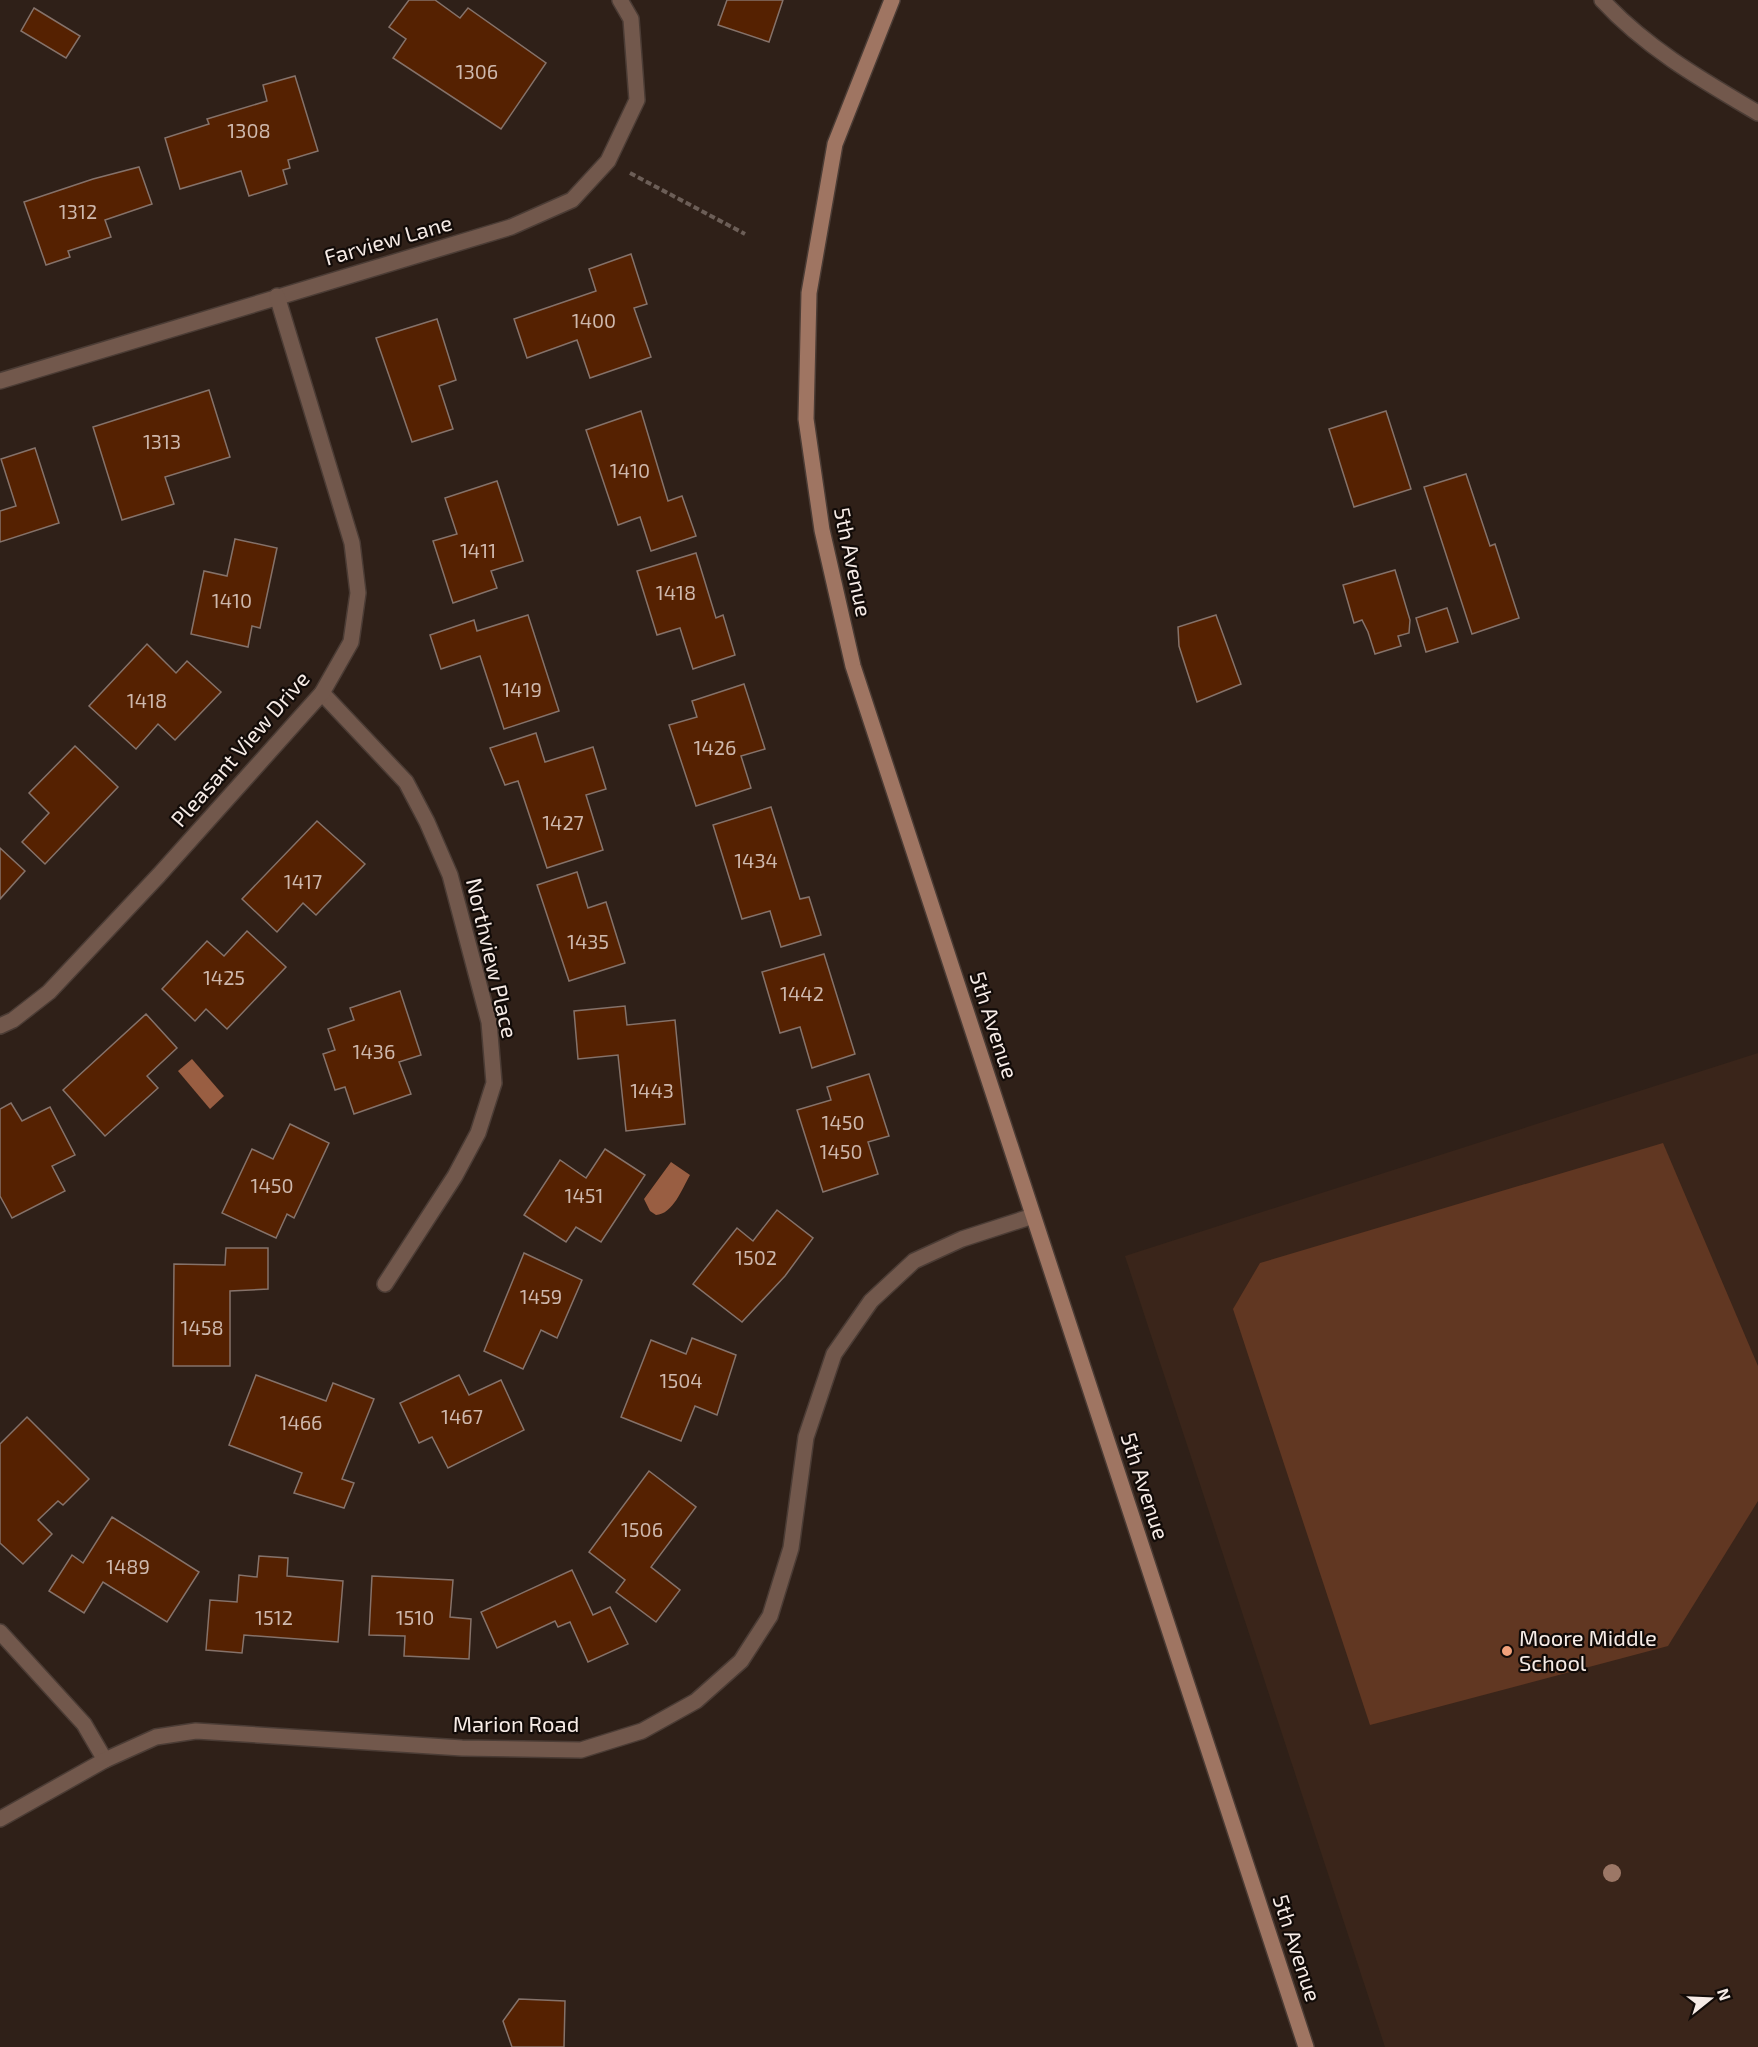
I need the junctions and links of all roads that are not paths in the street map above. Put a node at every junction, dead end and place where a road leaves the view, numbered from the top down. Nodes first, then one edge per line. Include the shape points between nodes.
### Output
1 (620, 0) edge
2 (892, 0) edge
3 (1602, 0) edge
4 (1758, 113) edge
5 (277, 296) junction
6 (0, 381) edge
7 (322, 693) junction
8 (0, 1026) edge
9 (1033, 1216) junction
10 (385, 1284) dead end
11 (0, 1632) edge
12 (105, 1760) junction
13 (0, 1819) edge
14 (1306, 2047) edge

1 - 5 street, Farview Lane via 631,19 637,100 608,161 572,200 511,227
2 - 9 main road, 5th Avenue via 835,144 809,292 806,419 822,530 853,666
3 - 4 street via 1626,26 1694,75
5 - 6 street, Farview Lane
5 - 7 street, Pleasant View Drive via 352,543 357,583 351,642
7 - 8 street, Pleasant View Drive via 49,992 14,1020
7 - 10 street, Northview Place via 406,782 427,822 450,875 489,1022 494,1083 478,1133
9 - 12 street, Marion Road via 962,1239 914,1261 871,1301 834,1354 806,1437 791,1548 770,1616 741,1661 696,1701 642,1731 581,1750 462,1748 196,1731 156,1737
9 - 14 main road, 5th Avenue
11 - 12 street via 84,1724
12 - 13 street, Marion Road

